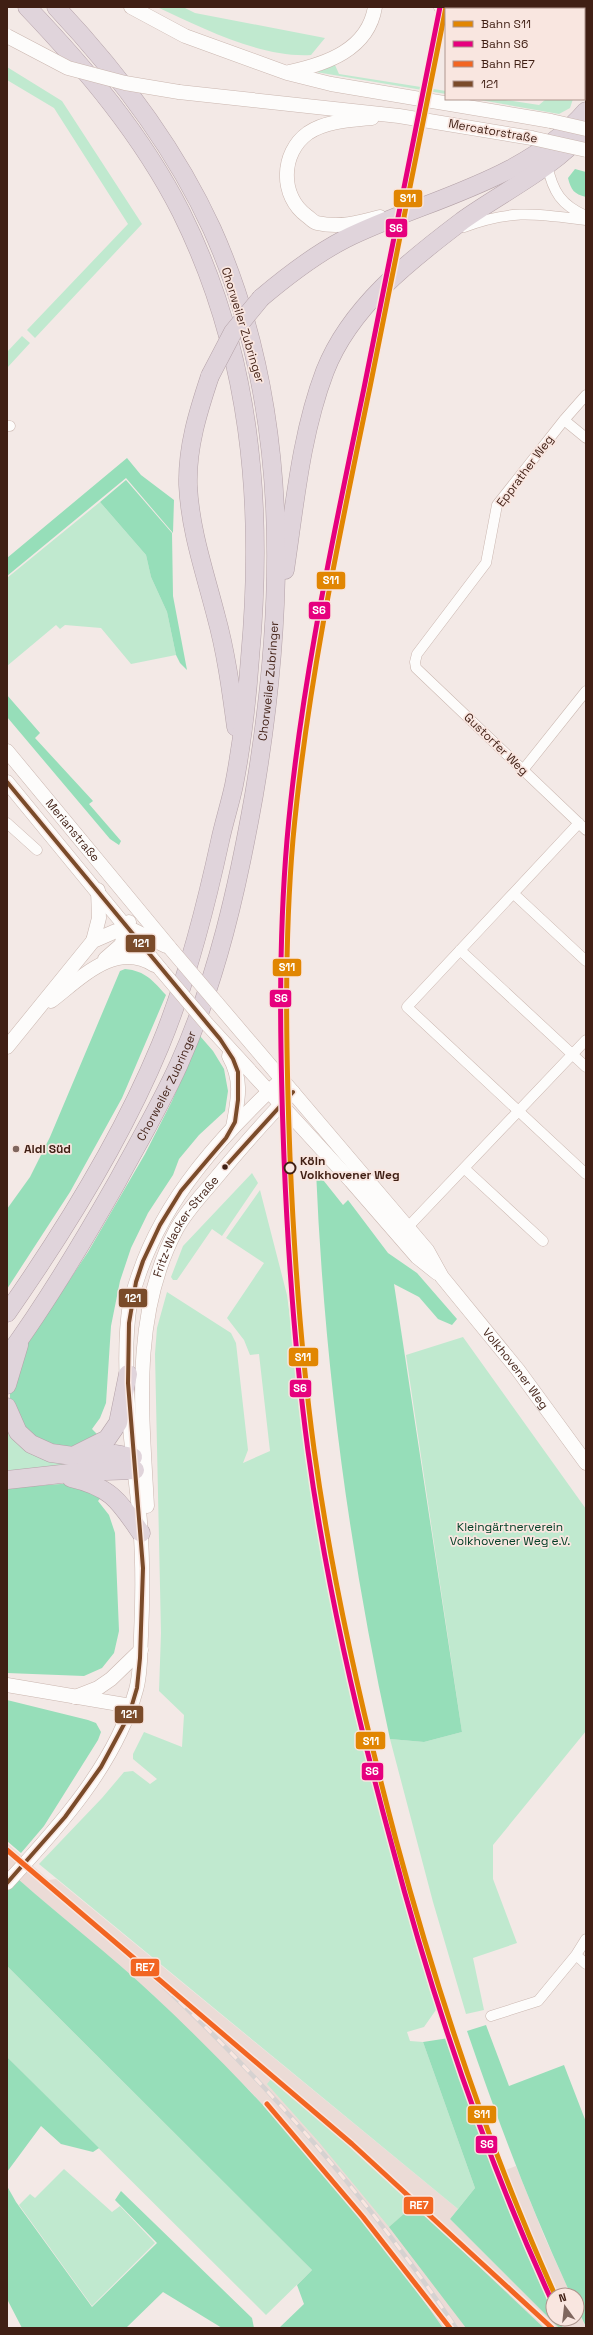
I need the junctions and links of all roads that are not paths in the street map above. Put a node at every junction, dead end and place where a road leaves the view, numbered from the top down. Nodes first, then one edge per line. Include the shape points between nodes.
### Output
1 (27, 7) edge
2 (56, 7) edge
3 (131, 7) edge
4 (374, 7) edge
5 (7, 36) edge
6 (287, 73) junction
7 (586, 112) edge
8 (399, 116) junction
9 (586, 129) edge
10 (586, 150) edge
11 (547, 165) junction
12 (446, 198) junction
13 (586, 216) edge
14 (586, 220) edge
15 (424, 250) junction
16 (586, 395) edge
17 (564, 420) junction
18 (586, 438) edge
19 (273, 639) junction
20 (417, 654) joint
21 (586, 691) edge
22 (7, 751) edge
23 (524, 770) junction
24 (7, 782) edge
25 (234, 783) junction
26 (7, 823) edge
27 (582, 826) edge
28 (37, 850) dead end
29 (98, 890) junction
30 (126, 894) junction
31 (514, 894) junction
32 (138, 909) joint
33 (129, 928) junction
34 (93, 941) junction
35 (170, 948) junction
36 (460, 950) junction
37 (586, 961) edge
38 (94, 968) junction
39 (162, 971) junction
40 (37, 1011) junction
41 (220, 1039) junction
42 (586, 1040) edge
43 (7, 1047) edge
44 (573, 1055) junction
45 (586, 1067) edge
46 (282, 1079) junction
47 (293, 1092) junction
48 (264, 1096) junction
49 (280, 1105) junction
50 (518, 1112) junction
51 (233, 1127) junction
52 (465, 1169) junction
53 (586, 1174) edge
54 (407, 1228) junction
55 (543, 1241) dead end
56 (405, 1243) junction
57 (442, 1277) junction
58 (8, 1311) edge
59 (24, 1334) junction
60 (7, 1356) edge
61 (128, 1374) junction
62 (7, 1385) edge
63 (7, 1406) edge
64 (73, 1456) junction
65 (139, 1462) junction
66 (586, 1463) edge
67 (56, 1475) junction
68 (7, 1480) edge
69 (141, 1533) junction
70 (140, 1650) junction
71 (7, 1685) edge
72 (74, 1697) junction
73 (131, 1706) junction
74 (7, 1883) edge
75 (586, 1939) edge
76 (576, 1955) junction
77 (586, 1964) edge
78 (491, 2016) dead end

1 - 25 highway, Chorweiler Zubringer via 78,62 123,118 161,174 192,235 215,294 233,352 250,442 257,552 249,675
2 - 19 highway, Chorweiler Zubringer via 95,48 144,110 180,168 212,229 235,289 263,390 270,437 277,557
3 - 6 street, Mercatorstraße via 186,36
4 - 6 street via 372,20 366,32 343,53 318,65
5 - 8 street, bridge via 68,68 125,83 179,92
6 - 9 street, Mercatorstraße, bridge via 331,84
7 - 12 highway via 548,146 520,165
8 - 10 street, Mercatorstraße, bridge via 532,138
8 - 12 street via 327,124 308,133 292,148 286,170 288,189 296,209 315,222 343,226
9 - 11 highway via 572,145
11 - 13 street via 557,195 571,210
11 - 15 highway via 486,204
12 - 25 highway, bridge via 345,239 299,266 261,298 233,332 210,376 193,427 188,485 191,517 217,618 231,686 236,733
14 - 15 street via 542,214 513,214 486,219 461,228
15 - 19 highway via 374,296 348,329 326,370 313,407 304,448
16 - 17 street, Epprather Weg
17 - 18 street
17 - 20 street, Epprather Weg via 497,505 486,563
19 - 59 highway, Chorweiler Zubringer via 263,736 247,831 230,912 206,993 179,1065 131,1156 74,1258
20 - 23 street, Gustorfer Weg via 416,668
21 - 23 street
22 - 30 street, Merianstraße
23 - 27 street, Gustorfer Weg
24 - 29 street, Merianstraße
25 - 58 highway, Chorweiler Zubringer via 208,898 160,1045 84,1193
26 - 28 street
27 - 31 street
29 - 33 street, Merianstraße
29 - 34 street via 99,918
30 - 32 street, Merianstraße
30 - 33 street via 131,911
31 - 36 street
31 - 37 street
32 - 35 street, Volkhovener Weg
33 - 34 street
33 - 35 street
33 - 38 street via 121,945
33 - 39 street, Volkhovener Weg
34 - 40 street
35 - 46 street, Volkhovener Weg, bridge
36 - 44 street
36 - 50 street via 407,1007
38 - 39 street via 125,955 139,957
38 - 40 street
39 - 41 street, Volkhovener Weg, bridge
40 - 43 street
41 - 48 street, Volkhovener Weg via 259,1081
41 - 51 street via 238,1070 238,1099
42 - 44 street
44 - 45 street
44 - 50 street
46 - 47 street, Volkhovener Weg
46 - 48 street, Fritz-Wacker-Straße
47 - 49 street, Fritz-Wacker-Straße
47 - 54 street, Volkhovener Weg
48 - 49 street, Volkhovener Weg
48 - 51 street, Fritz-Wacker-Straße
49 - 56 street, Volkhovener Weg
49 - 65 street, Fritz-Wacker-Straße via 191,1207 176,1230 160,1265 149,1304 143,1344
50 - 52 street
50 - 53 street
51 - 61 street, Fritz-Wacker-Straße via 195,1172 164,1216 144,1260 130,1301
52 - 54 street
52 - 55 street
54 - 56 street
54 - 57 street, Volkhovener Weg via 427,1250
56 - 57 street, Volkhovener Weg via 417,1257
57 - 66 street, Volkhovener Weg via 518,1370
59 - 60 highway, Chorweiler Zubringer
59 - 62 highway
61 - 64 highway via 118,1423 106,1439
61 - 65 street, Fritz-Wacker-Straße
63 - 64 highway via 18,1432 30,1444 51,1453
64 - 65 highway via 116,1454
65 - 67 highway
65 - 69 street, Fritz-Wacker-Straße
67 - 68 highway
67 - 69 highway via 86,1481 102,1488 118,1500
69 - 70 street, Fritz-Wacker-Straße via 143,1590
70 - 72 street via 98,1688
70 - 73 street, Fritz-Wacker-Straße via 137,1687
71 - 72 street
72 - 73 street
73 - 74 street, Fritz-Wacker-Straße via 114,1743 84,1794
75 - 76 street
76 - 77 street
76 - 78 street via 538,2001

